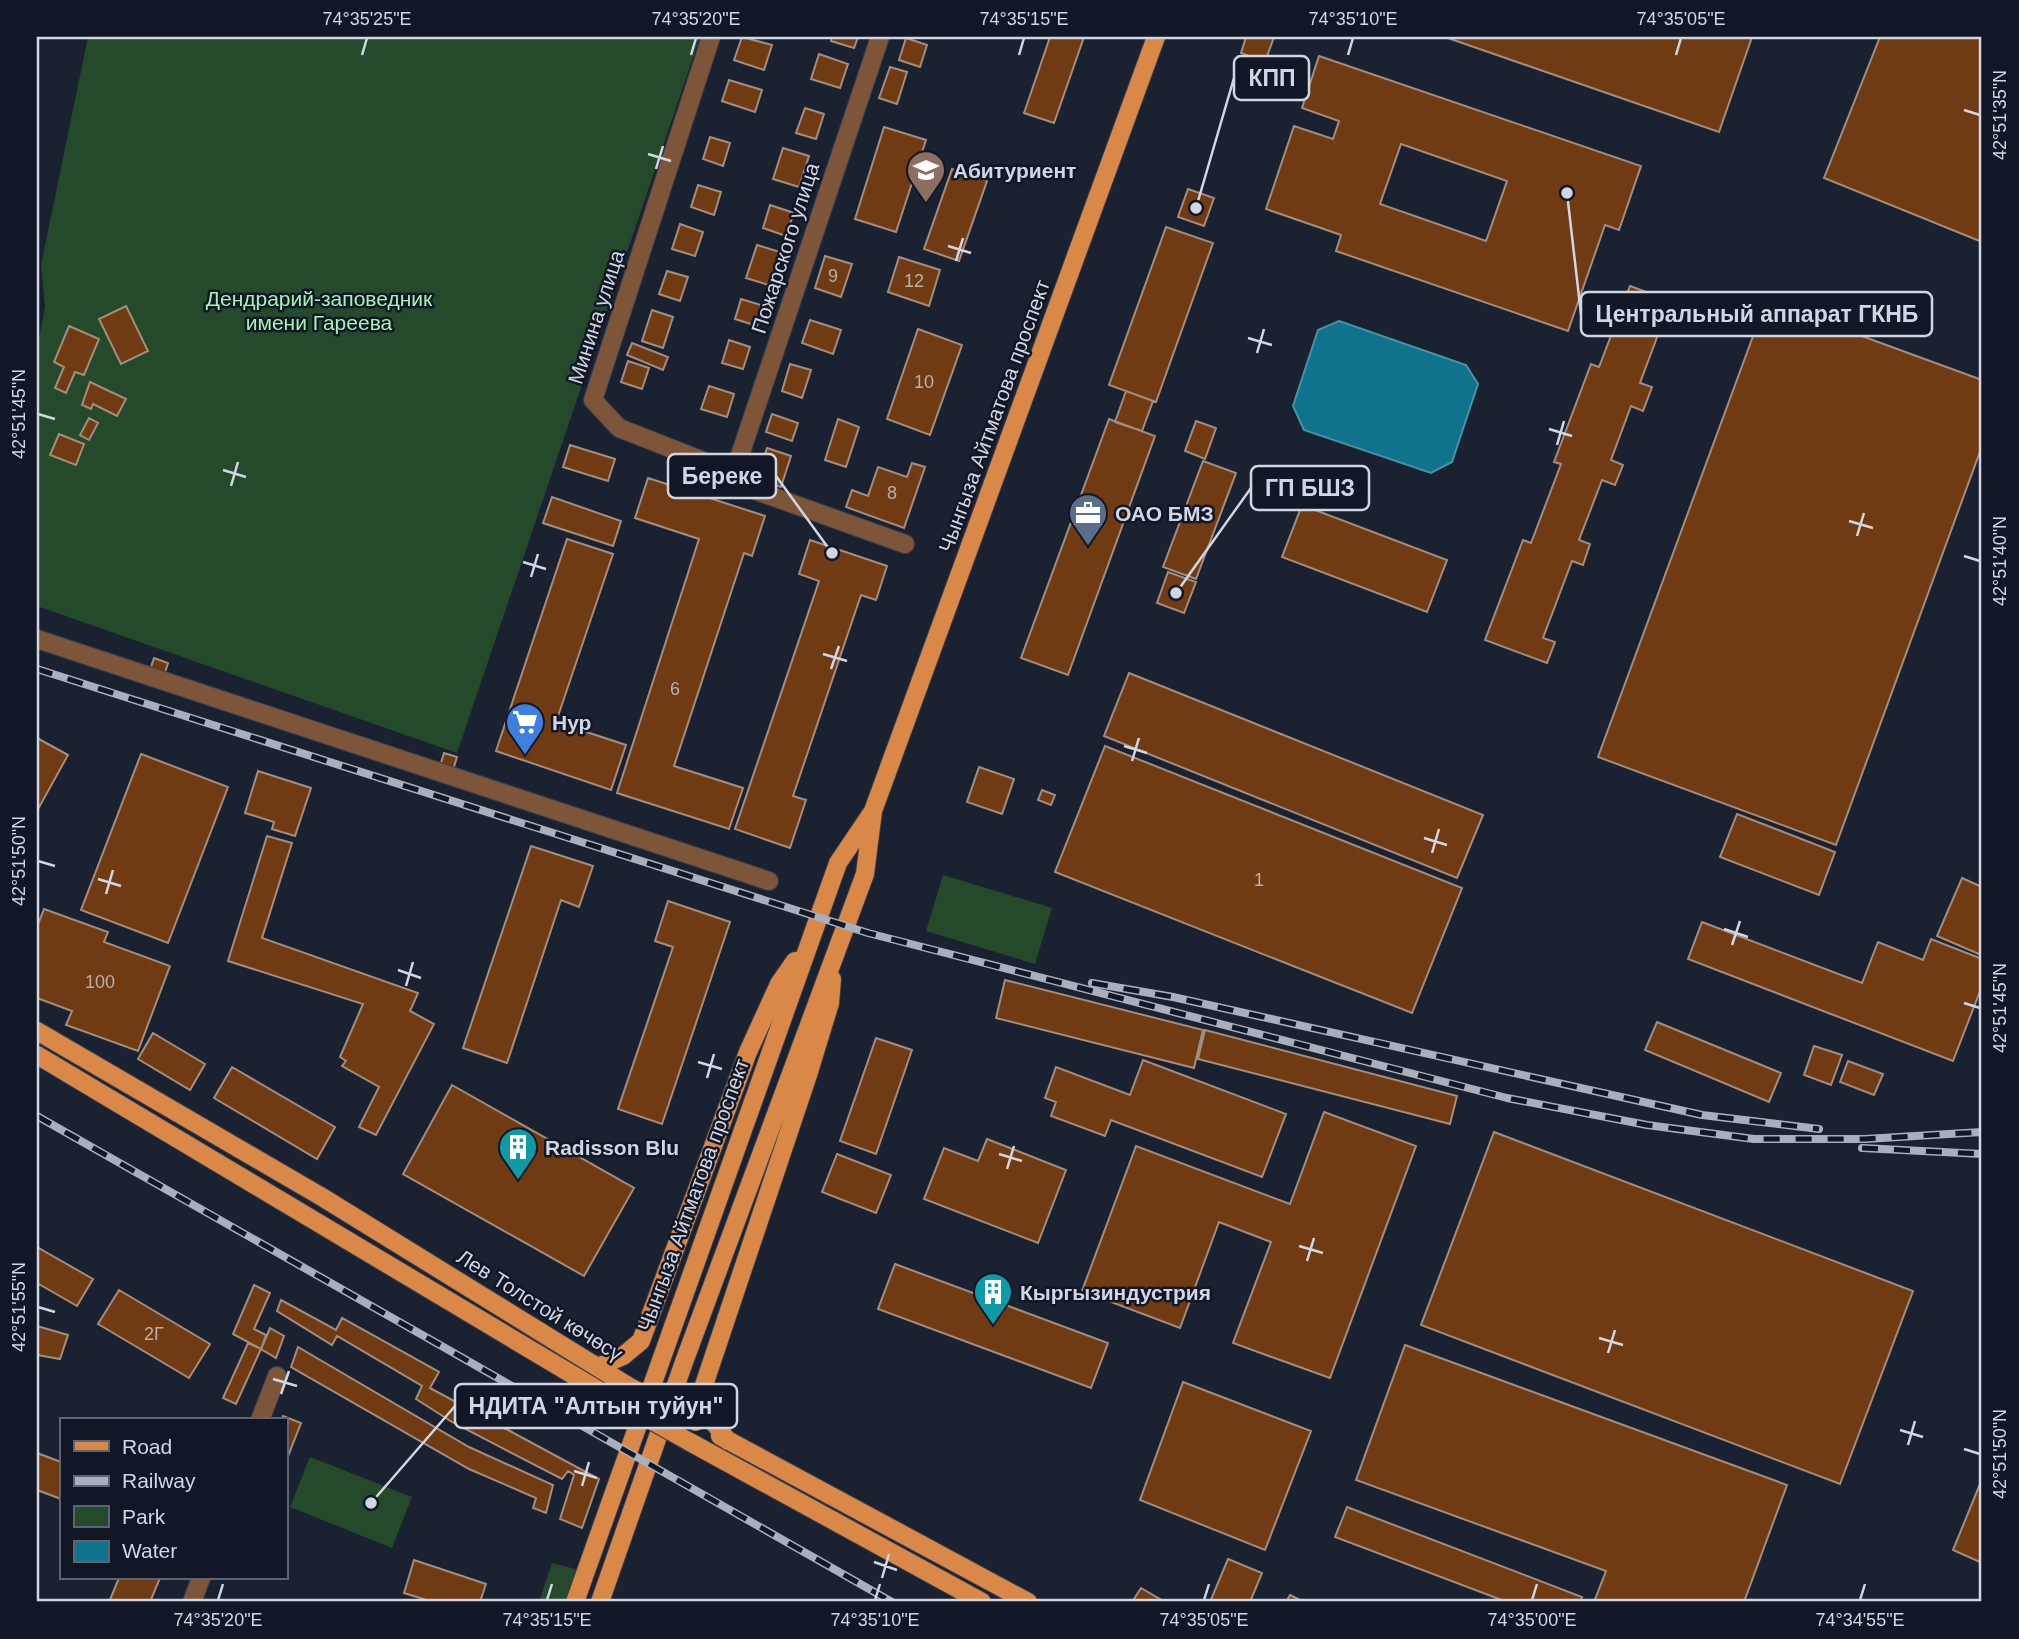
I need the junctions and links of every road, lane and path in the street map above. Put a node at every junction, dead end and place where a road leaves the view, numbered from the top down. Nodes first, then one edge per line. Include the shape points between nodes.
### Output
1 (711, 37) edge
2 (880, 37) edge
3 (1156, 37) edge
4 (734, 474) junction
5 (905, 544) dead end
6 (37, 639) edge
7 (873, 811) junction
8 (769, 881) dead end
9 (807, 944) junction
10 (834, 953) junction
11 (37, 1031) edge
12 (37, 1055) edge
13 (598, 1367) junction
14 (277, 1376) dead end
15 (261, 1418) edge
16 (728, 1441) junction
17 (200, 1580) edge
18 (192, 1602) edge
19 (575, 1602) edge
20 (600, 1602) edge
21 (982, 1602) edge
22 (1028, 1602) edge

1 - 4 street, Минина улица via 593,400 619,428
2 - 4 street, Пожарского улица
3 - 7 main road, Чынгыза Айтматова проспект
4 - 5 street, Минина улица via 754,490
6 - 8 street
7 - 9 main road, Чынгыза Айтматова проспект via 838,863
7 - 10 main road, Чынгыза Айтматова проспект via 864,874
9 - 13 main road via 779,984 748,1052 640,1341 623,1356
9 - 19 main road, Чынгыза Айтматова проспект
10 - 16 main road via 830,1003 702,1391 711,1419
10 - 20 main road, Чынгыза Айтматова проспект
11 - 13 main road, Лев Толстой көчөсү
12 - 21 main road, Лев Толстой көчөсү, bridge via 620,1403
13 - 16 main road, Лев Толстой көчөсү, bridge
14 - 15 street
16 - 22 main road, Лев Толстой көчөсү
17 - 18 street

